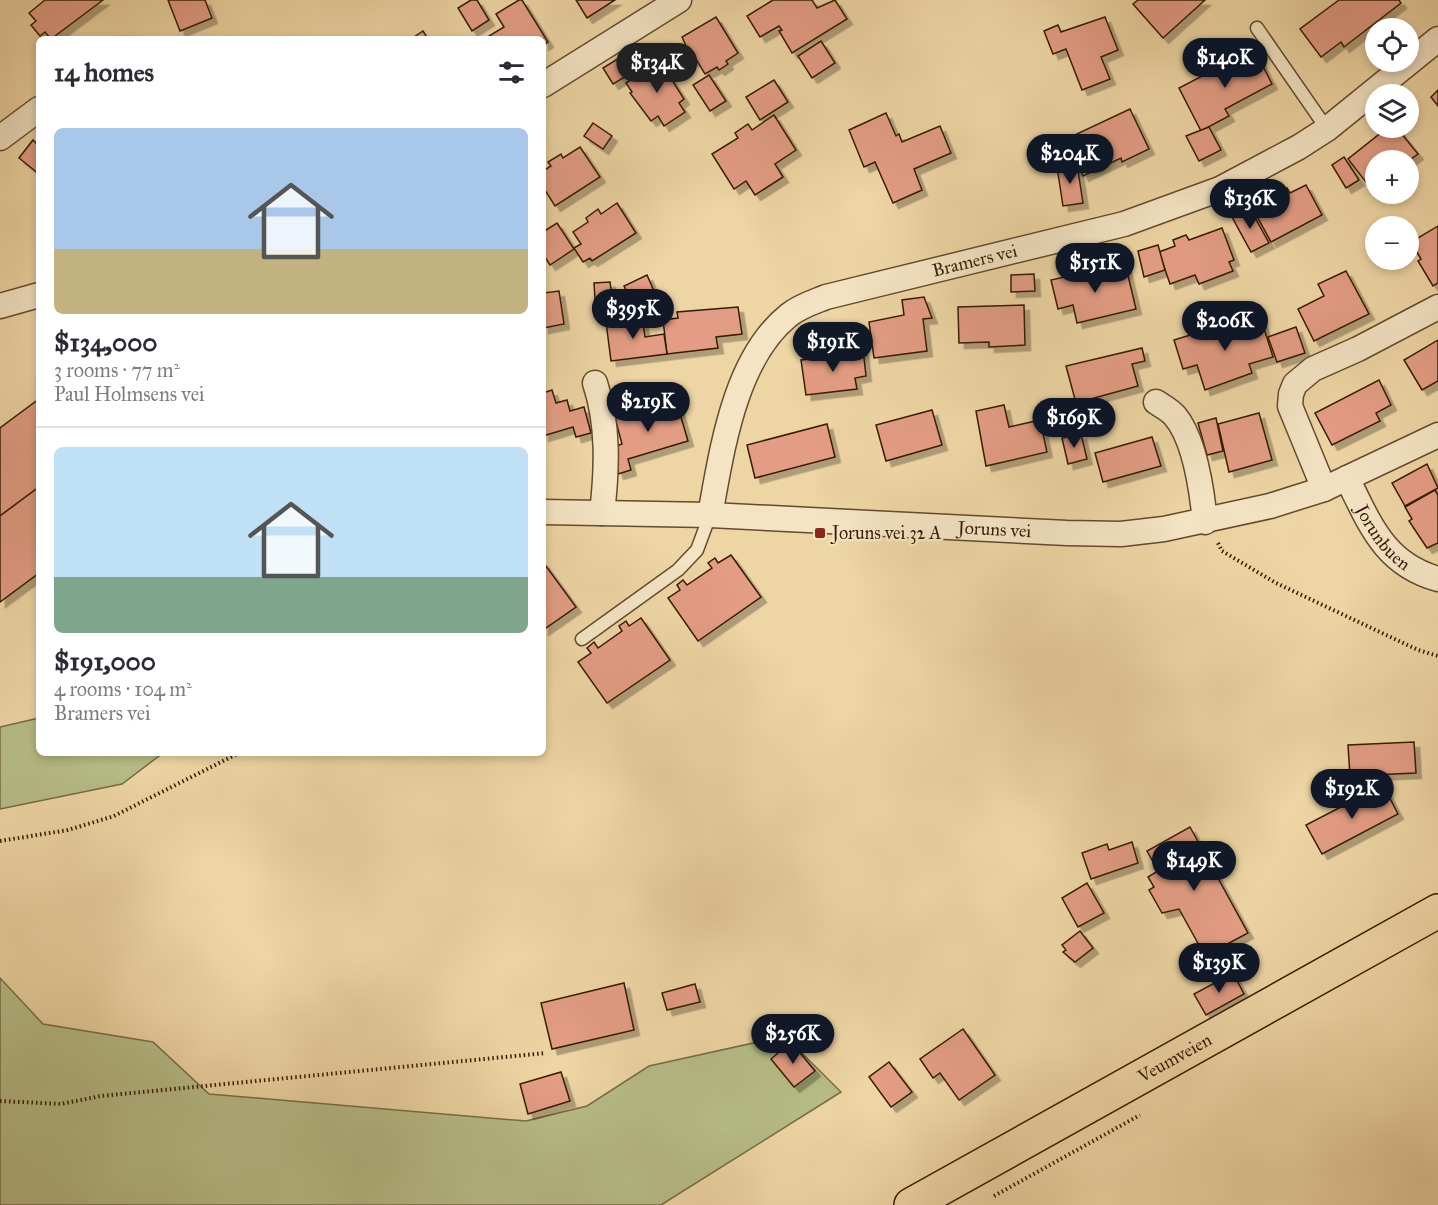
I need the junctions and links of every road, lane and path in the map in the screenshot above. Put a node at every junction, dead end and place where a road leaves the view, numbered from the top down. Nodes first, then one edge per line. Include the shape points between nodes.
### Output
1 (679, 0) edge
2 (1257, 28) dead end
3 (1438, 39) edge
4 (546, 84) edge
5 (36, 111) edge
6 (1326, 129) junction
7 (0, 138) edge
8 (36, 296) edge
9 (0, 306) edge
10 (1438, 307) edge
11 (595, 382) dead end
12 (1156, 402) dead end
13 (1438, 435) edge
14 (1347, 478) junction
15 (1324, 489) junction
16 (546, 512) edge
17 (602, 513) junction
18 (710, 515) junction
19 (1205, 522) junction
20 (1438, 579) edge
21 (582, 639) dead end
22 (1438, 656) edge
23 (233, 756) edge
24 (0, 840) edge
25 (1438, 911) edge
26 (546, 1053) dead end
27 (0, 1101) edge
28 (911, 1205) edge

1 - 4 street
2 - 6 lane
3 - 6 street, Bramers vei
5 - 7 street
6 - 18 street, Bramers vei via 1264,167 1175,207 1066,240 826,297 790,314 766,341 738,394
8 - 9 street
10 - 15 street via 1313,369 1295,384 1290,406
11 - 17 street via 604,426 606,473
12 - 19 street via 1174,414 1183,428 1202,492
13 - 14 street, Joruns vei
14 - 15 street, Joruns vei
14 - 20 street, Jorunbuen via 1372,529 1389,552 1406,567
15 - 19 street, Joruns vei
16 - 17 street, Joruns vei
17 - 18 street, Joruns vei
18 - 19 street, Joruns vei via 1121,534
18 - 21 lane via 697,550 678,570
19 - 22 path via 1222,551 1276,583 1418,651
23 - 24 path via 114,816 68,830
25 - 28 main road, Veumveien
26 - 27 path via 112,1095 61,1104

